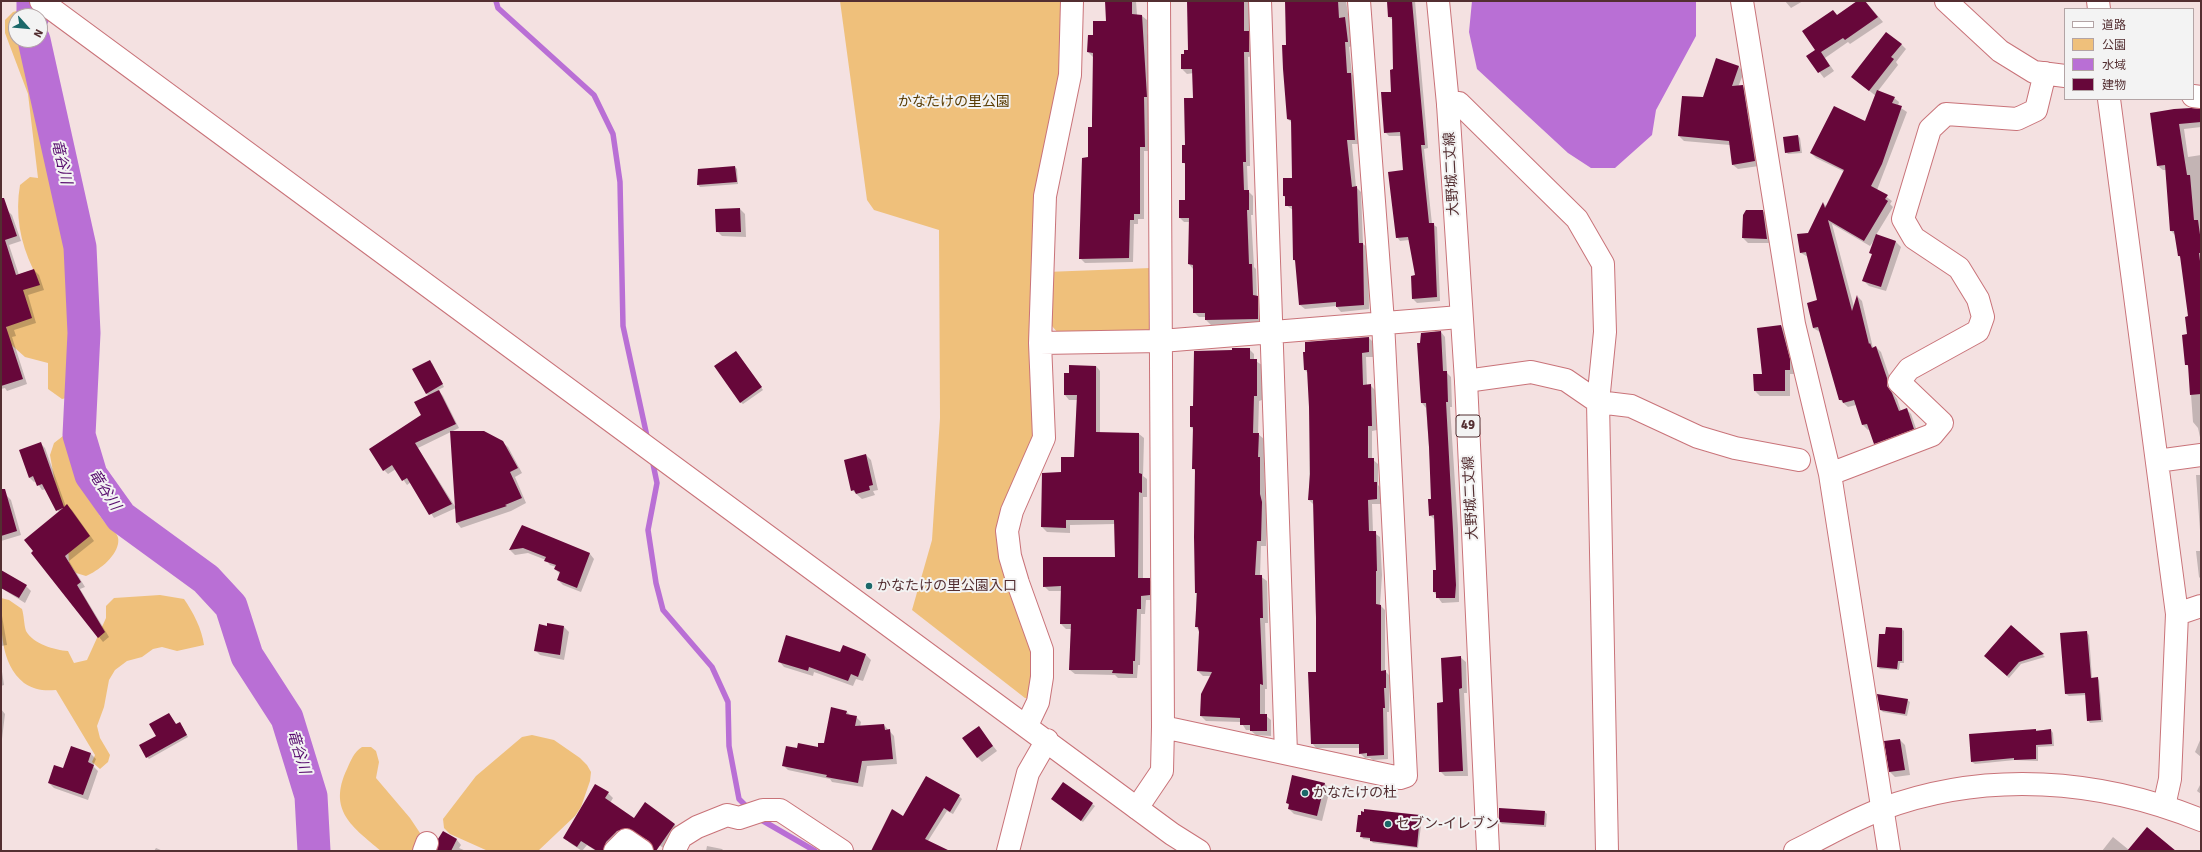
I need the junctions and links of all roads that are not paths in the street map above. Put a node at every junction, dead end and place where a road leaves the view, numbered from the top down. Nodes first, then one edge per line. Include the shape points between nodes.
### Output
1 (41, 1) edge
2 (1072, 1) edge
3 (1159, 1) edge
4 (1260, 1) edge
5 (1359, 1) edge
6 (1438, 1) edge
7 (1742, 1) edge
8 (1946, 1) edge
9 (2055, 75) edge
10 (2110, 100) edge
11 (1448, 104) junction
12 (1460, 317) junction
13 (1383, 322) junction
14 (1273, 332) junction
15 (1161, 341) junction
16 (1040, 343) junction
17 (1466, 381) junction
18 (1598, 402) junction
19 (2201, 455) edge
20 (1799, 460) dead end
21 (2157, 460) junction
22 (1830, 474) junction
23 (2201, 606) edge
24 (2177, 614) junction
25 (1027, 725) junction
26 (1163, 727) junction
27 (1048, 740) junction
28 (1286, 753) junction
29 (2164, 806) junction
30 (1138, 808) junction
31 (1881, 809) junction
32 (2201, 820) edge
33 (615, 851) edge
34 (642, 851) edge
35 (674, 851) edge
36 (842, 851) edge
37 (1008, 851) edge
38 (1199, 851) edge
39 (1488, 851) edge
40 (1607, 851) edge
41 (1795, 851) edge
42 (1889, 851) edge

1 - 25 street
2 - 16 street via 1070,75 1045,196
3 - 15 street
4 - 14 street
5 - 13 street
6 - 11 street, 大野城二丈線 / 49
7 - 22 street via 1794,324
8 - 9 street via 2000,51 2034,72
9 - 22 street via 2036,110 2017,119 1946,114 1930,129 1903,219 1914,238 1958,268 1978,300 1982,317 1978,331 1909,369 1899,382 1942,423 1932,435
10 - 21 street
11 - 12 street, 大野城二丈線 / 49
11 - 18 street via 1458,104 1577,219 1603,264 1605,332
12 - 13 street
12 - 17 street, 大野城二丈線 / 49
13 - 14 street
13 - 28 street via 1406,776 1400,778
14 - 15 street
14 - 28 street
15 - 16 street
15 - 26 street
16 - 25 street via 1044,438 1012,511 1007,531 1016,577 1042,650 1042,677 1038,702
17 - 18 street via 1531,372 1566,380
17 - 39 street, 大野城二丈線 / 49
18 - 20 street via 1631,406 1698,437 1735,448
18 - 40 street
19 - 21 street
21 - 24 street
22 - 31 street
23 - 24 street
24 - 29 street via 2170,779
25 - 27 street
26 - 28 street
26 - 30 street via 1162,771
27 - 30 street
27 - 37 street via 1028,773
29 - 31 street via 2069,785 2019,783 1966,787
29 - 32 street
30 - 38 street
31 - 41 street
31 - 42 street
33 - 34 street via 626,840
35 - 36 street via 681,837 697,827 728,815 739,818 763,810 780,810

